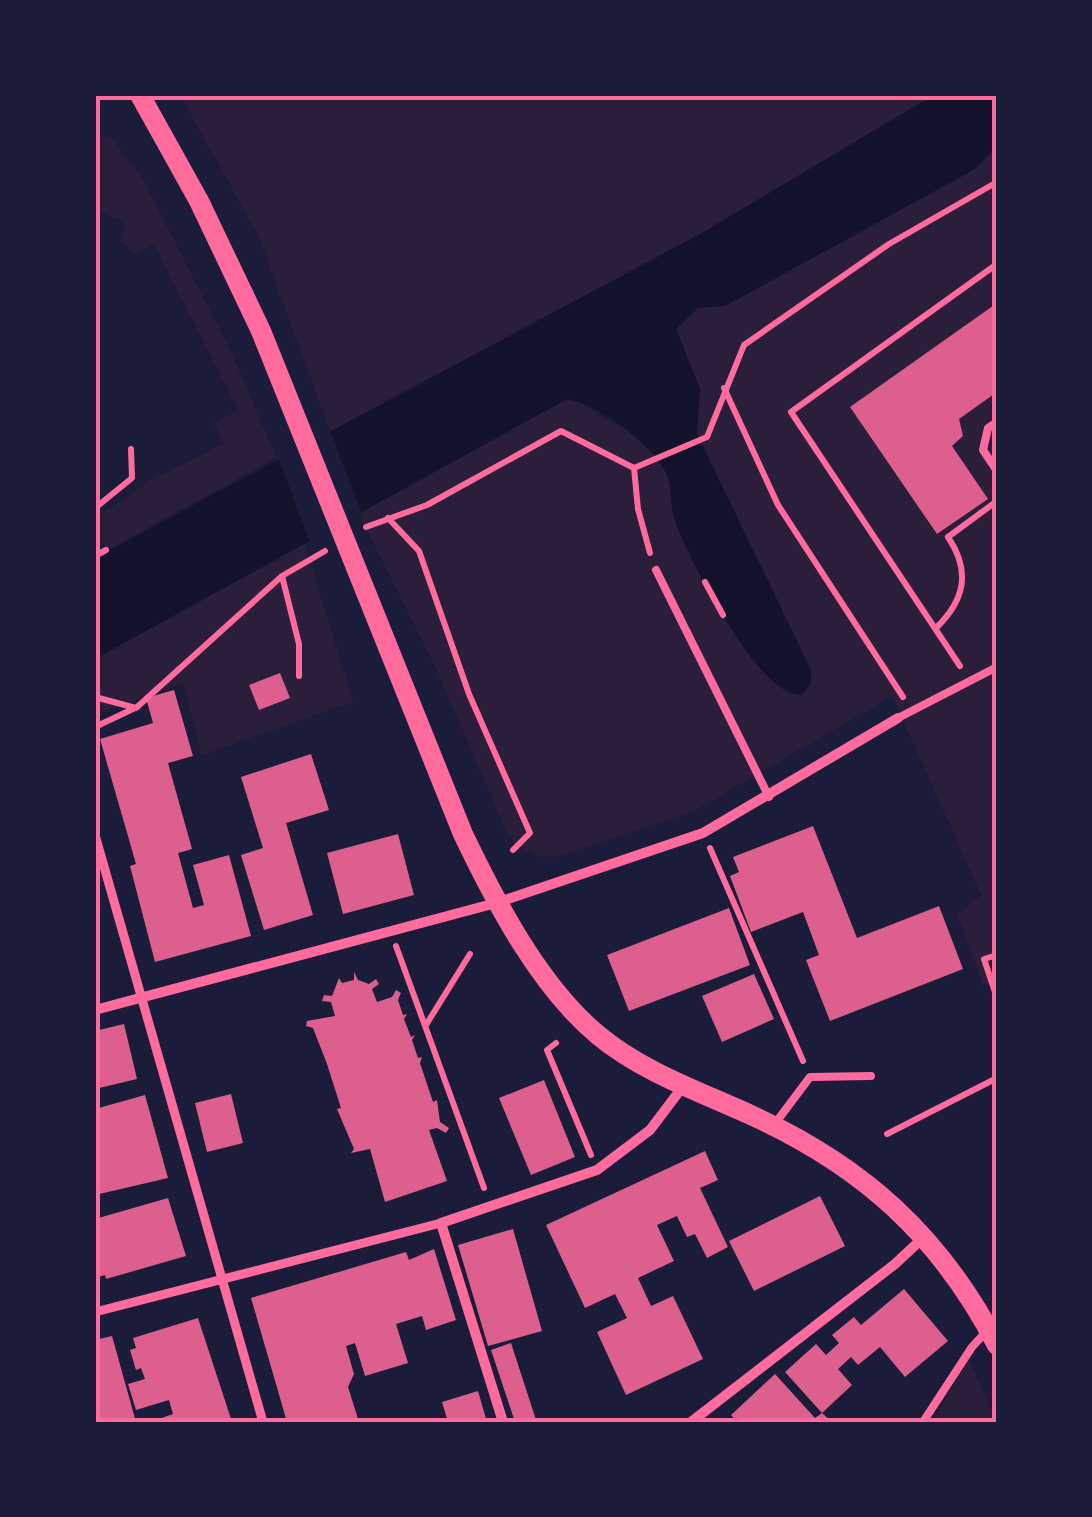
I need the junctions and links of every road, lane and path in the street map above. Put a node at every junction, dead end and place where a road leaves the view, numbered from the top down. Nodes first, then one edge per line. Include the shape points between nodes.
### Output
1 (140, 95) edge
2 (997, 182) edge
3 (997, 264) edge
4 (723, 388) junction
5 (997, 422) edge
6 (131, 448) dead end
7 (634, 468) junction
8 (997, 470) edge
9 (997, 501) edge
10 (95, 508) edge
11 (388, 518) junction
12 (348, 541) junction
13 (106, 550) dead end
14 (95, 556) edge
15 (656, 570) joint
16 (282, 576) junction
17 (705, 582) dead end
18 (723, 615) dead end
19 (936, 628) junction
20 (997, 667) edge
21 (299, 676) dead end
22 (971, 681) junction
23 (95, 697) edge
24 (136, 708) junction
25 (912, 710) junction
26 (898, 718) joint
27 (95, 727) edge
28 (769, 797) junction
29 (703, 833) junction
30 (95, 835) edge
31 (513, 850) dead end
32 (496, 903) junction
33 (391, 931) junction
34 (470, 954) dead end
35 (997, 954) edge
36 (142, 997) junction
37 (997, 998) edge
38 (95, 1010) edge
39 (425, 1026) junction
40 (556, 1043) dead end
41 (871, 1076) dead end
42 (810, 1077) junction
43 (997, 1078) edge
44 (684, 1084) junction
45 (774, 1126) junction
46 (888, 1134) dead end
47 (597, 1170) junction
48 (491, 1208) junction
49 (442, 1223) junction
50 (926, 1234) junction
51 (222, 1279) junction
52 (95, 1312) edge
53 (994, 1330) edge
54 (263, 1422) edge
55 (503, 1422) edge
56 (692, 1422) edge
57 (924, 1422) edge

1 - 12 main road via 199,201
2 - 4 path via 889,244 744,345
3 - 19 path via 791,412
4 - 7 path via 707,436
4 - 25 path via 778,505
5 - 8 lane via 988,428 983,450
6 - 10 path via 132,478
7 - 11 path via 561,432 427,505
7 - 15 path
9 - 19 path via 948,537 964,574 951,614
11 - 12 path
11 - 31 path via 419,550 469,694 530,833
12 - 16 path
12 - 32 main road via 455,816
13 - 14 path
15 - 28 lane
16 - 21 path
16 - 24 path
17 - 18 path
19 - 22 path
20 - 22 lane
22 - 25 lane
23 - 24 path
24 - 27 path
25 - 26 lane
26 - 28 street
28 - 29 street
29 - 32 street
29 - 42 path
30 - 36 street
32 - 33 street
32 - 44 main road via 597,1034
33 - 36 street
33 - 39 path
34 - 39 path
35 - 37 path via 984,959
36 - 38 street
36 - 51 street
39 - 48 path
40 - 47 path via 547,1050
41 - 42 lane
42 - 45 lane
43 - 46 path
44 - 45 main road
44 - 47 street via 650,1130
45 - 50 main road via 855,1173
47 - 48 street
48 - 49 street
49 - 51 street
49 - 55 street
50 - 53 main road
50 - 56 street
51 - 52 street
51 - 54 street
53 - 57 lane

